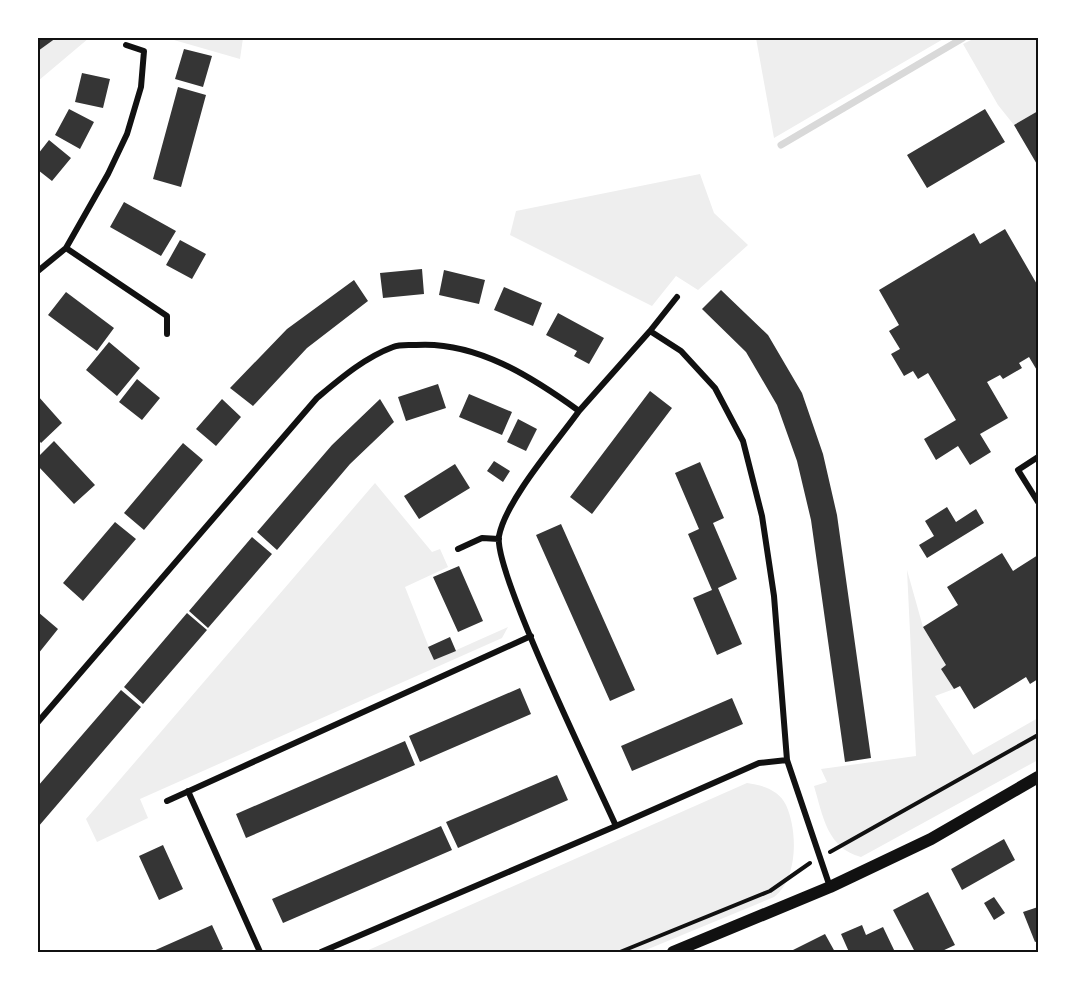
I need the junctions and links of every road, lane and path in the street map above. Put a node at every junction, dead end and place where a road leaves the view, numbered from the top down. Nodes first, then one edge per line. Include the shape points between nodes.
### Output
1 (126, 45) dead end
2 (66, 248) junction
3 (38, 271) edge
4 (677, 297) dead end
5 (650, 332) junction
6 (167, 334) dead end
7 (579, 411) junction
8 (1038, 457) edge
9 (1038, 502) edge
10 (498, 539) junction
11 (458, 549) dead end
12 (531, 636) junction
13 (38, 722) edge
14 (787, 760) junction
15 (1038, 777) edge
16 (188, 791) junction
17 (167, 801) dead end
18 (616, 826) junction
19 (830, 887) junction
20 (260, 952) edge
21 (321, 952) edge
22 (673, 952) edge

1 - 2 street via 144,51 141,87 127,134
2 - 3 street
2 - 6 street via 167,316
4 - 5 street
5 - 7 street
5 - 14 street via 681,351 715,388 743,441 762,516 774,596
7 - 10 street via 506,513
7 - 13 street via 529,377 495,360 439,343 395,346 358,364 318,398
8 - 9 street via 1018,470
10 - 11 street via 482,538
10 - 12 street via 502,563
12 - 16 street
12 - 18 street
14 - 18 street via 759,763
14 - 19 street
15 - 19 main road via 931,839
16 - 17 street
16 - 20 street
18 - 21 street
19 - 22 main road

